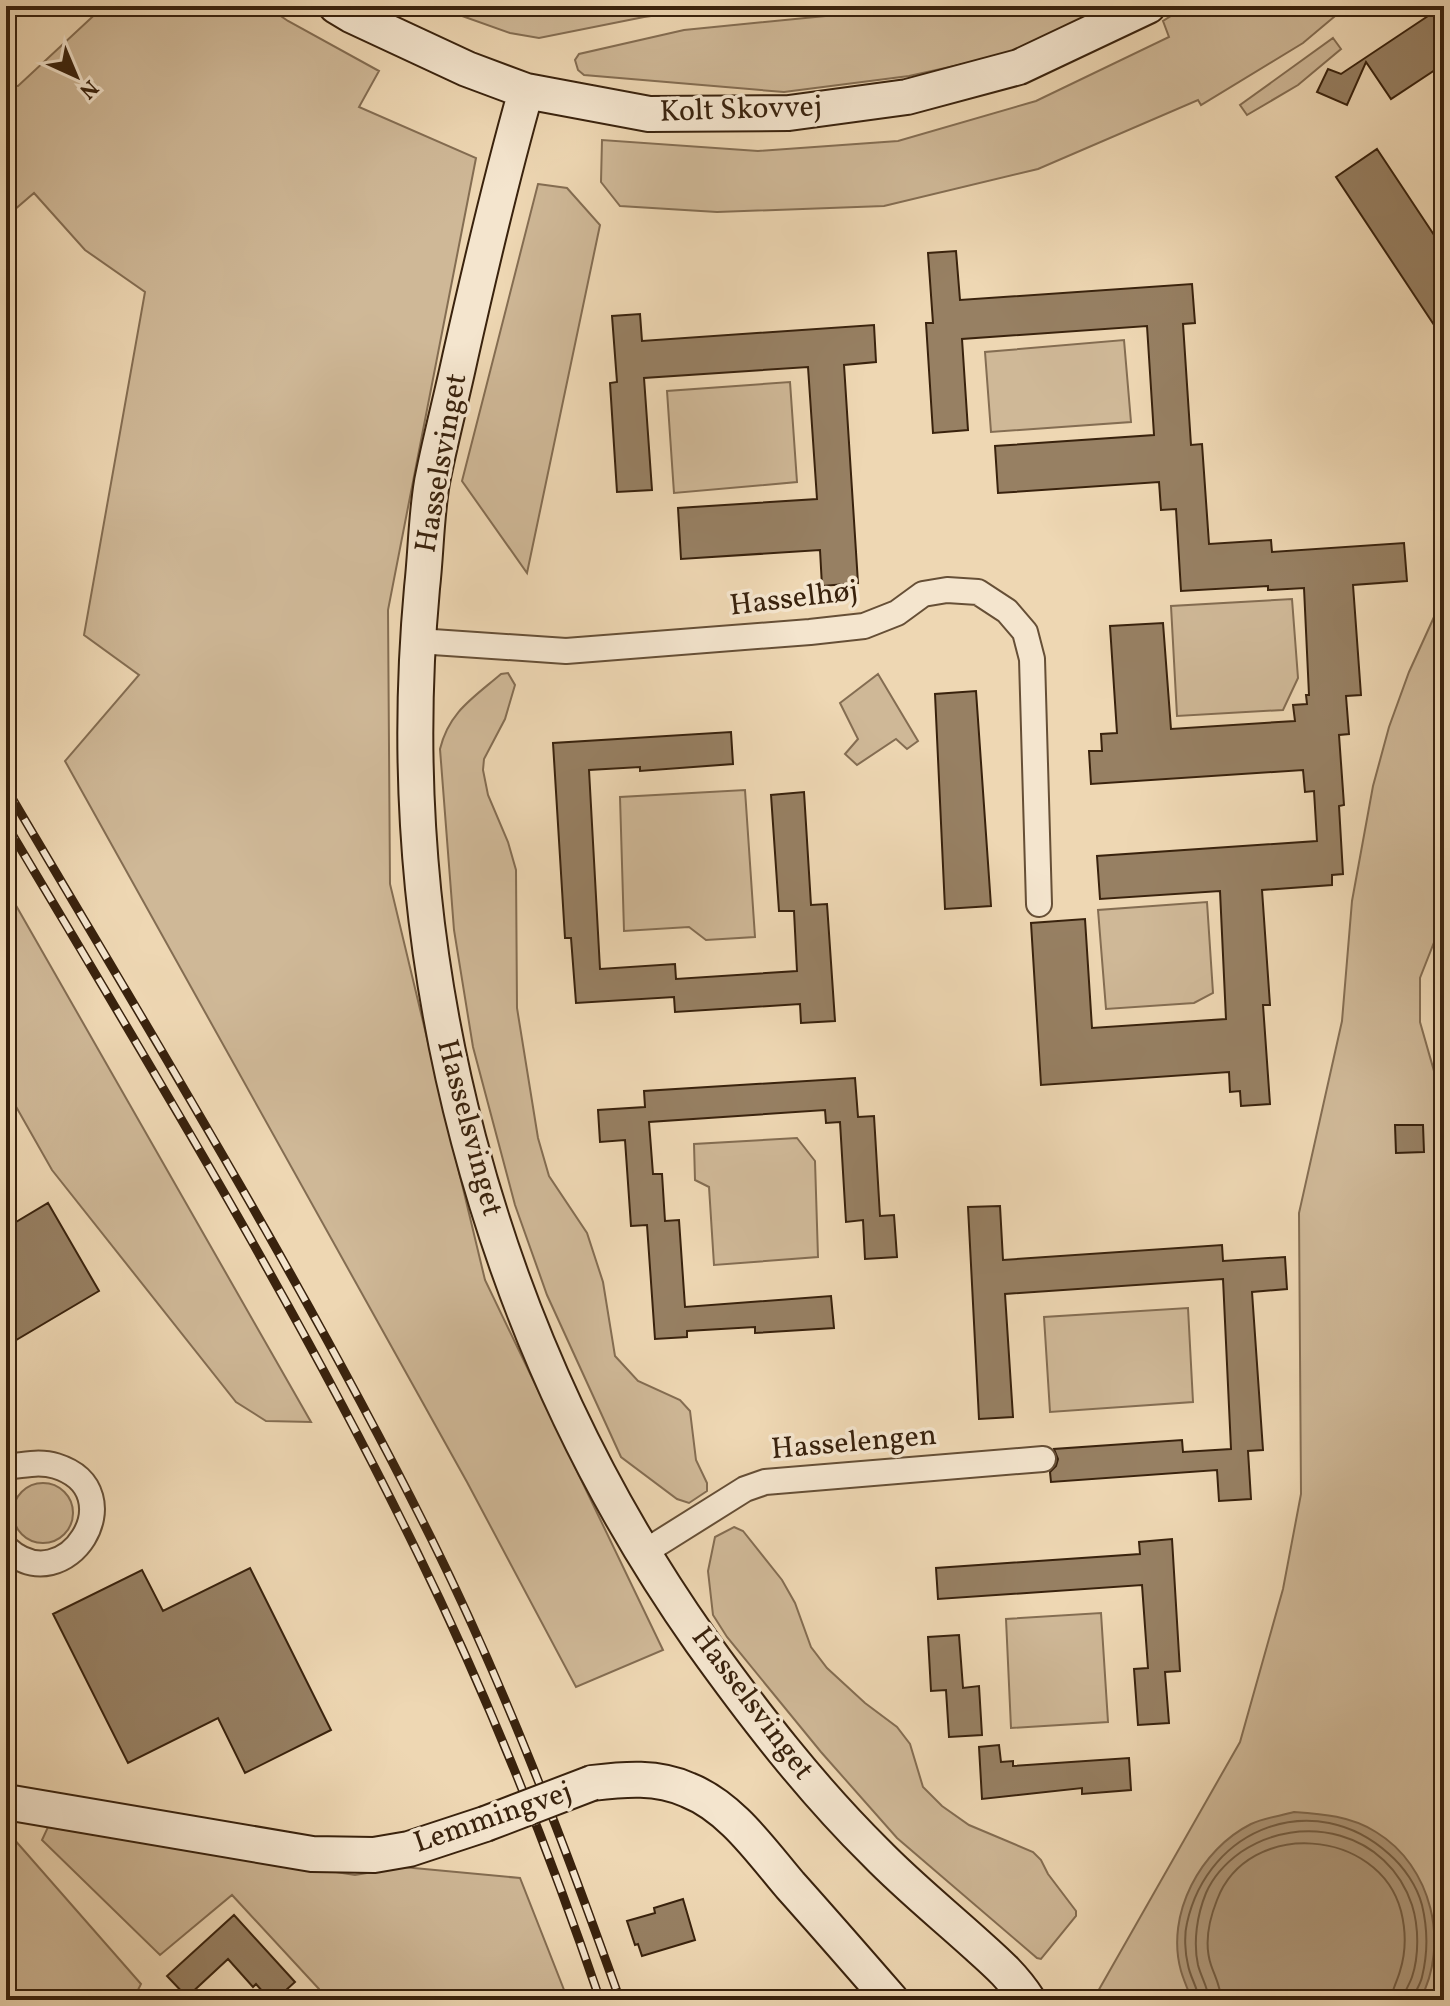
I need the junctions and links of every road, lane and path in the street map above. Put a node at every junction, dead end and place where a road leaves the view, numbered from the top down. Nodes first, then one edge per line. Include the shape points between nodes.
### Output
1 (336, 6) edge
2 (1148, 6) edge
3 (526, 91) junction
4 (418, 641) junction
5 (1039, 904) dead end
6 (1043, 1459) dead end
7 (6, 1467) edge
8 (6, 1548) edge
9 (643, 1553) junction
10 (6, 1802) edge
11 (891, 2000) edge
12 (1028, 2000) edge

1 - 3 street, Kolt Skovvej via 467,69
2 - 3 street, Kolt Skovvej via 1019,67 907,97 789,113 649,114
3 - 4 street, Hasselsvinget via 432,485
4 - 5 street, Hasselhøj via 566,651 810,632 864,626 897,613 923,594 978,592 1007,611 1025,632 1032,659
4 - 9 street, Hasselsvinget via 414,738 420,871 431,962 461,1114 507,1263 545,1361
6 - 9 street, Hasselengen via 765,1482 745,1489
7 - 8 street via 56,1466 79,1481 93,1507 81,1543 61,1559 32,1562
9 - 12 street, Hasselsvinget via 759,1719 815,1787 877,1854 1011,1975
10 - 11 street, Lemmingvej, bridge via 312,1854 374,1855 485,1824 592,1783 655,1780 689,1790 719,1808

